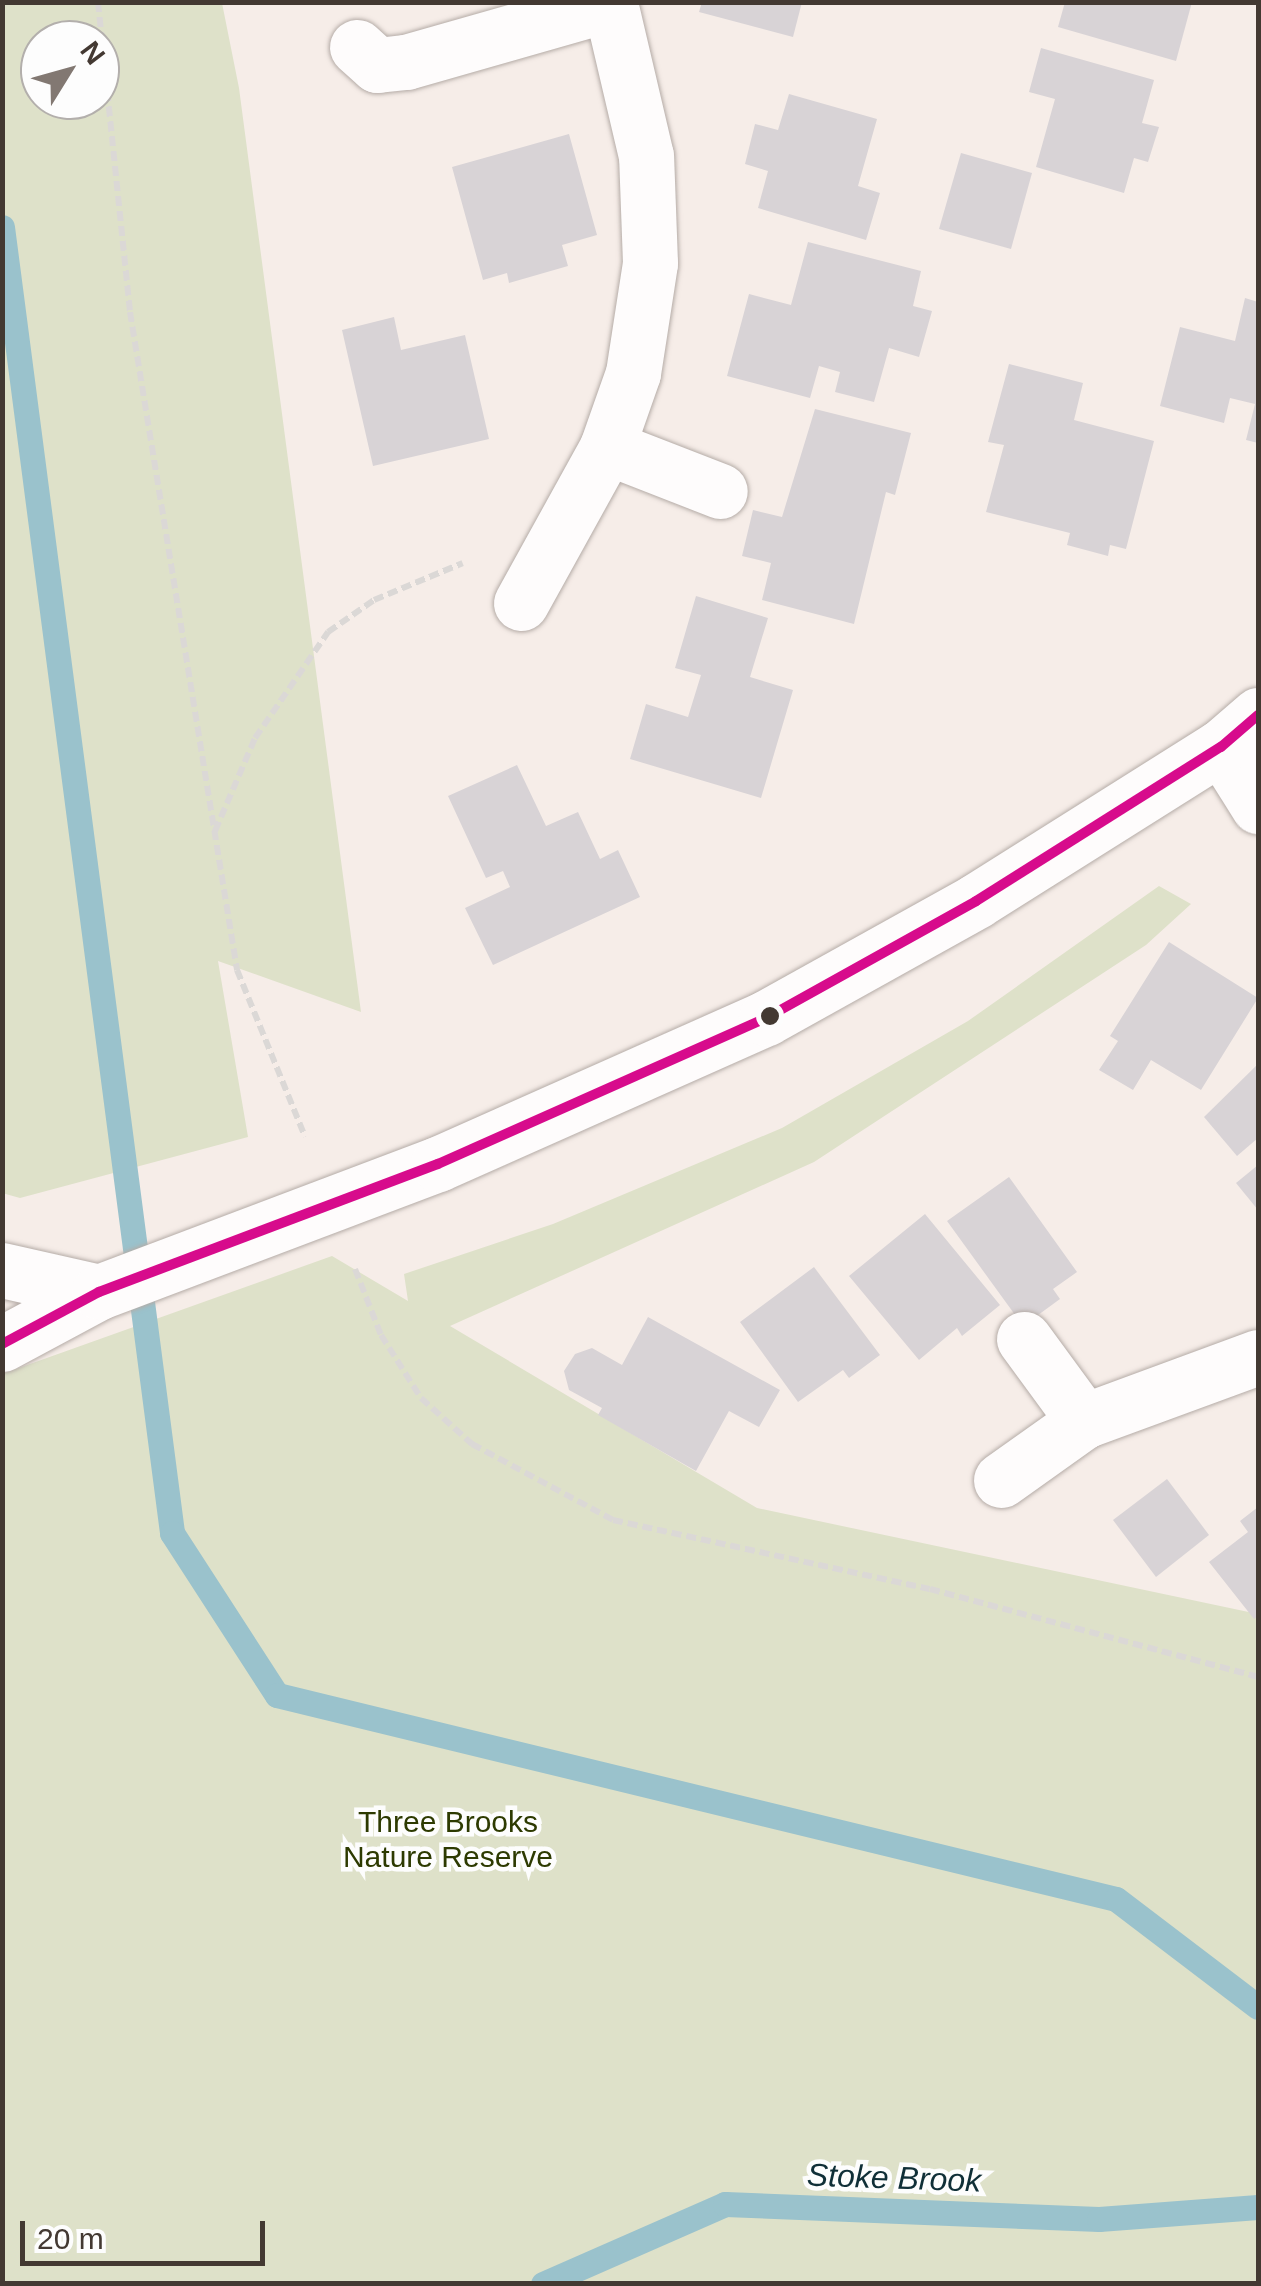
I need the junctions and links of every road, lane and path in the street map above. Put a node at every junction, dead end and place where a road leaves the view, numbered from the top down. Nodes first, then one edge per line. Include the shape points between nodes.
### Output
1 (98, 2) edge
2 (610, 3) edge
3 (357, 47) dead end
4 (607, 447) junction
5 (720, 491) dead end
6 (556, 542) junction
7 (521, 603) dead end
8 (1240, 731) edge
9 (1258, 806) edge
10 (215, 832) junction
11 (338, 1203) junction
12 (2, 1270) edge
13 (99, 1292) junction
14 (1024, 1339) dead end
15 (2, 1344) edge
16 (1258, 1357) edge
17 (1084, 1421) junction
18 (1002, 1480) dead end
19 (1258, 1677) edge

1 - 10 path via 130,312
2 - 3 street via 406,62 377,64
2 - 4 street via 646,156 650,263 633,373
4 - 5 street
4 - 6 street
6 - 7 street
6 - 10 path via 443,568 374,600 328,632 255,738
8 - 9 street
8 - 11 street via 976,901 766,1018
10 - 11 path via 237,970 286,1100
11 - 13 street
11 - 19 path via 356,1274 381,1334 421,1398 472,1444 613,1520 930,1589
12 - 13 street
13 - 15 street
14 - 17 street
16 - 17 street
17 - 18 street

